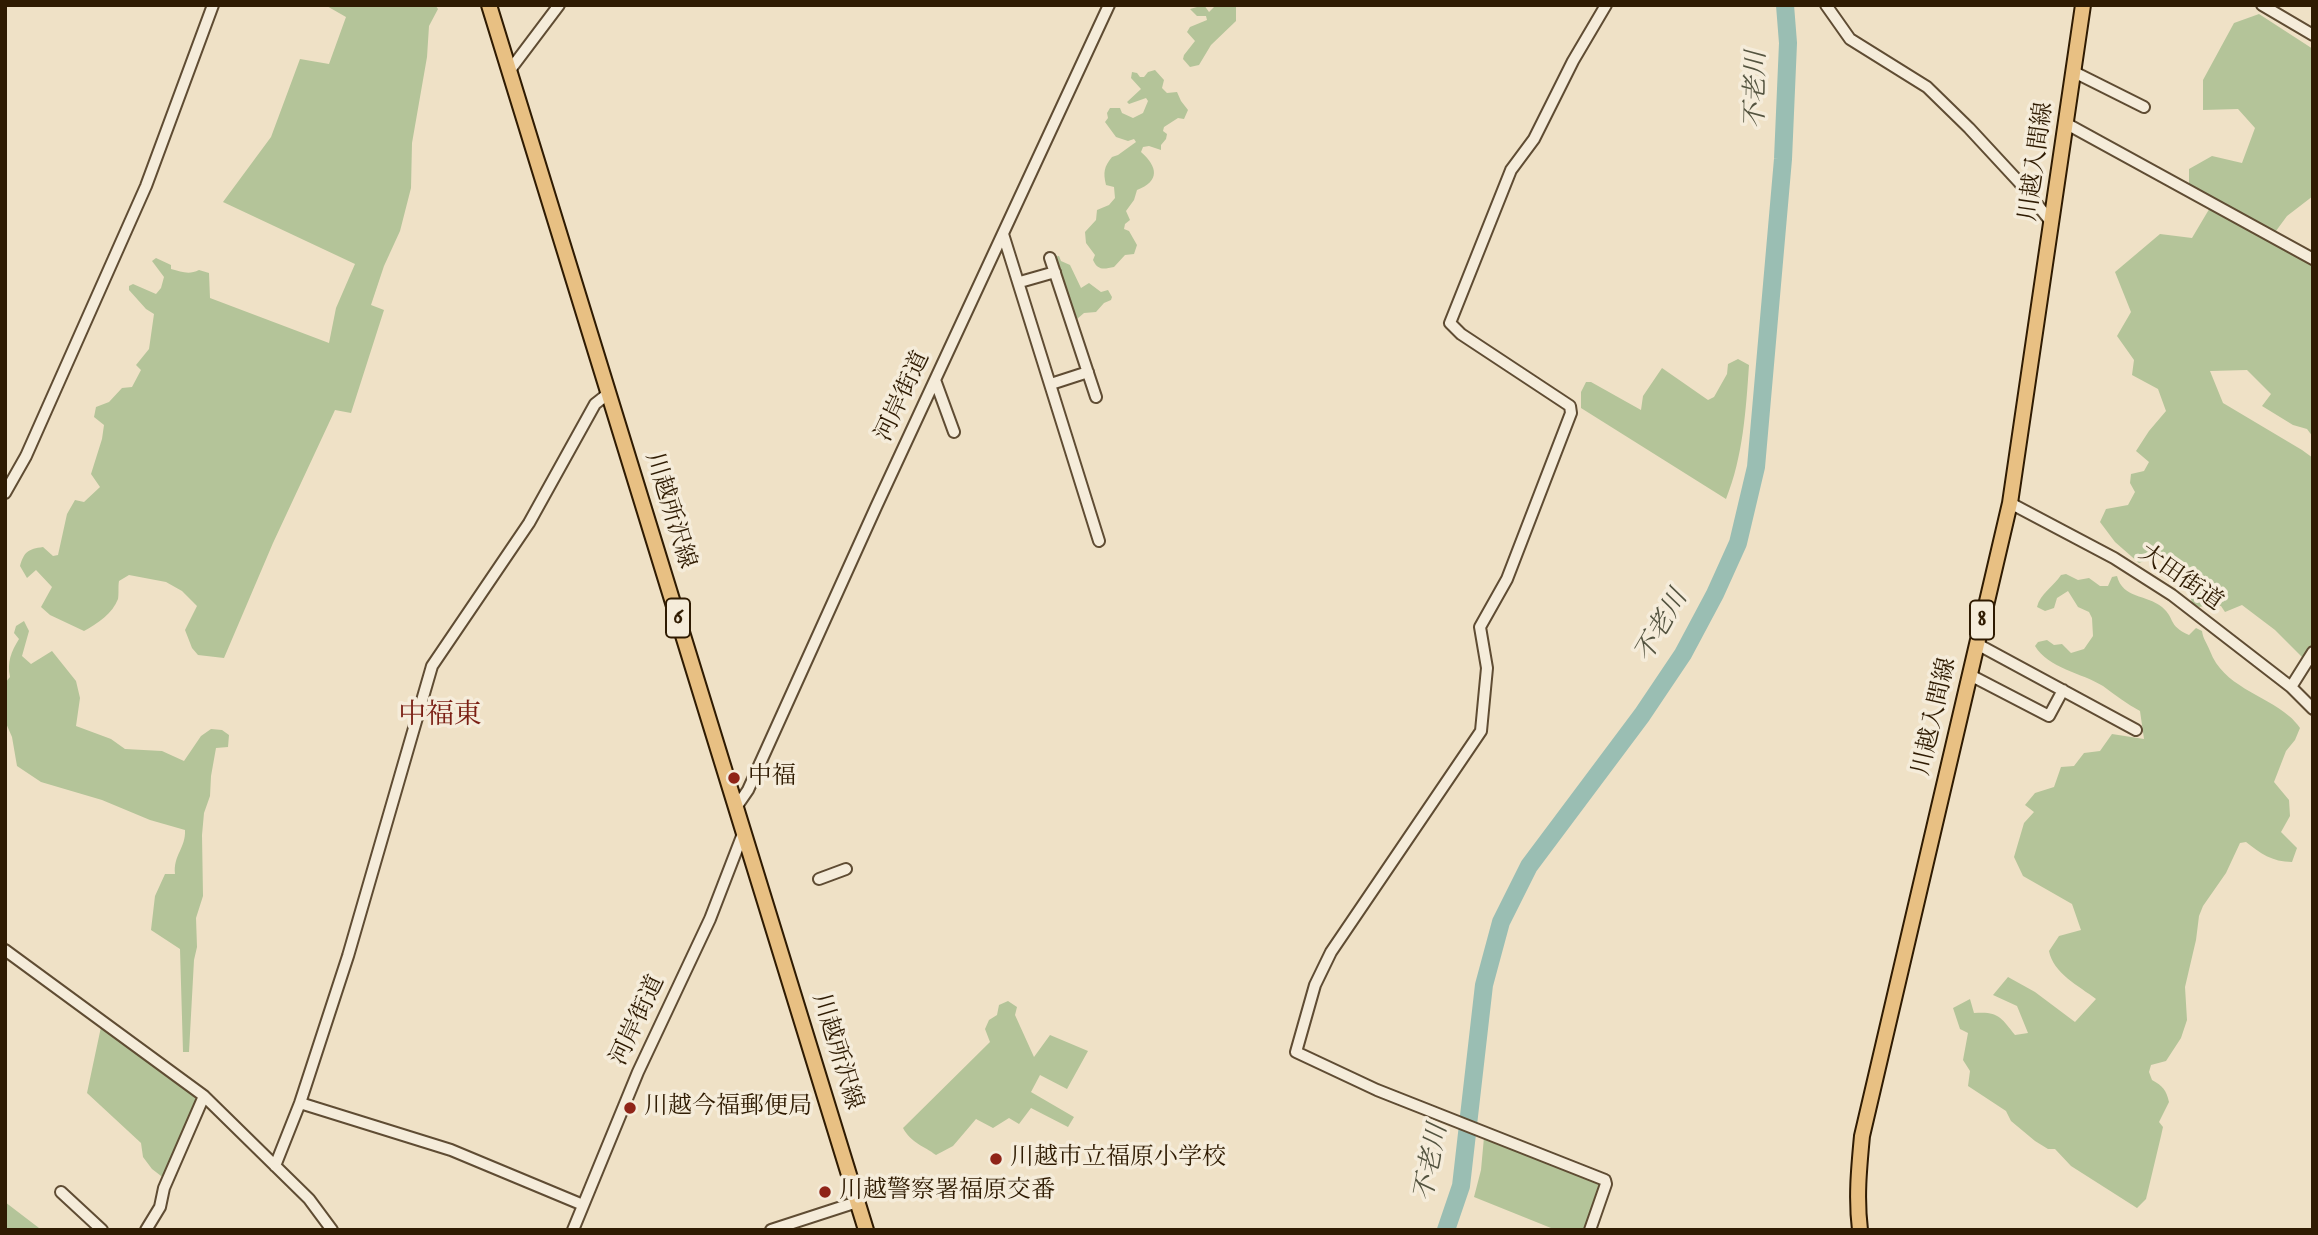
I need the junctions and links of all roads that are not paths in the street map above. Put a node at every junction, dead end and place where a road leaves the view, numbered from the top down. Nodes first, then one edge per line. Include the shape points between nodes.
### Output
1 (212, 5) edge
2 (489, 5) edge
3 (559, 5) edge
4 (1108, 5) edge
5 (1606, 5) edge
6 (1826, 5) edge
7 (2083, 5) edge
8 (2262, 5) edge
9 (2313, 35) edge
10 (510, 70) junction
11 (2074, 72) junction
12 (2144, 107) dead end
13 (2067, 124) junction
14 (2052, 223) junction
15 (1003, 234) junction
16 (1049, 258) dead end
17 (2313, 259) edge
18 (1055, 272) junction
19 (1020, 282) junction
20 (1088, 372) junction
21 (935, 380) junction
22 (1051, 384) junction
23 (609, 393) junction
24 (1096, 397) dead end
25 (954, 432) dead end
26 (5, 494) edge
27 (2010, 503) junction
28 (1099, 541) dead end
29 (1977, 644) junction
30 (2313, 652) edge
31 (1970, 675) junction
32 (2291, 687) junction
33 (2063, 690) junction
34 (2313, 709) edge
35 (2136, 730) dead end
36 (737, 806) junction
37 (744, 831) junction
38 (846, 869) dead end
39 (819, 879) dead end
40 (5, 950) edge
41 (204, 1096) junction
42 (300, 1103) junction
43 (275, 1166) junction
44 (61, 1192) dead end
45 (857, 1202) junction
46 (583, 1205) junction
47 (90, 1225) edge
48 (102, 1230) edge
49 (146, 1230) edge
50 (332, 1230) edge
51 (573, 1230) edge
52 (771, 1230) edge
53 (866, 1230) edge
54 (1590, 1230) edge
55 (1860, 1230) edge

1 - 26 street via 146,186
2 - 10 main road, 川越所沢線 / 6
3 - 10 street
4 - 15 street, 河岸街道
5 - 54 street via 1534,139 1511,170 1450,323 1570,407 1571,413 1507,579 1480,627 1487,668 1481,731 1331,952 1315,985 1296,1052 1377,1090 1605,1180
6 - 14 street via 1850,39 1927,88 1969,128
7 - 11 main road, 川越入間線 / 8
8 - 9 street
10 - 23 main road, 川越所沢線 / 6
11 - 12 street
11 - 13 main road, 川越入間線 / 8
13 - 14 main road, 川越入間線 / 8
13 - 17 street
14 - 27 main road, 川越入間線 / 8
15 - 19 street
15 - 21 street, 河岸街道
16 - 18 street
18 - 19 street
18 - 20 street
19 - 22 street
20 - 22 street
20 - 24 street
21 - 25 street
21 - 36 street, 河岸街道
22 - 28 street
23 - 36 main road, 川越所沢線 / 6
23 - 42 street via 595,404 529,523 432,666
27 - 29 main road, 川越入間線 / 8
27 - 32 street, 大田街道 via 2114,558 2172,595
29 - 31 main road, 川越入間線 / 8
29 - 33 street
30 - 32 street
31 - 33 street via 2049,716
31 - 55 main road, 川越入間線 / 8 via 1862,1136 1857,1175
32 - 34 street, 大田街道
33 - 35 street
36 - 37 main road, 川越所沢線 / 6
37 - 45 main road, 川越所沢線 / 6
37 - 46 street, 河岸街道 via 710,919 638,1072
38 - 39 street
40 - 41 street
41 - 43 street
41 - 49 street via 160,1207
42 - 43 street
42 - 46 street via 451,1150
43 - 50 street
44 - 47 street
45 - 52 street
45 - 53 main road, 川越所沢線 / 6
46 - 51 street, 河岸街道
47 - 48 street

